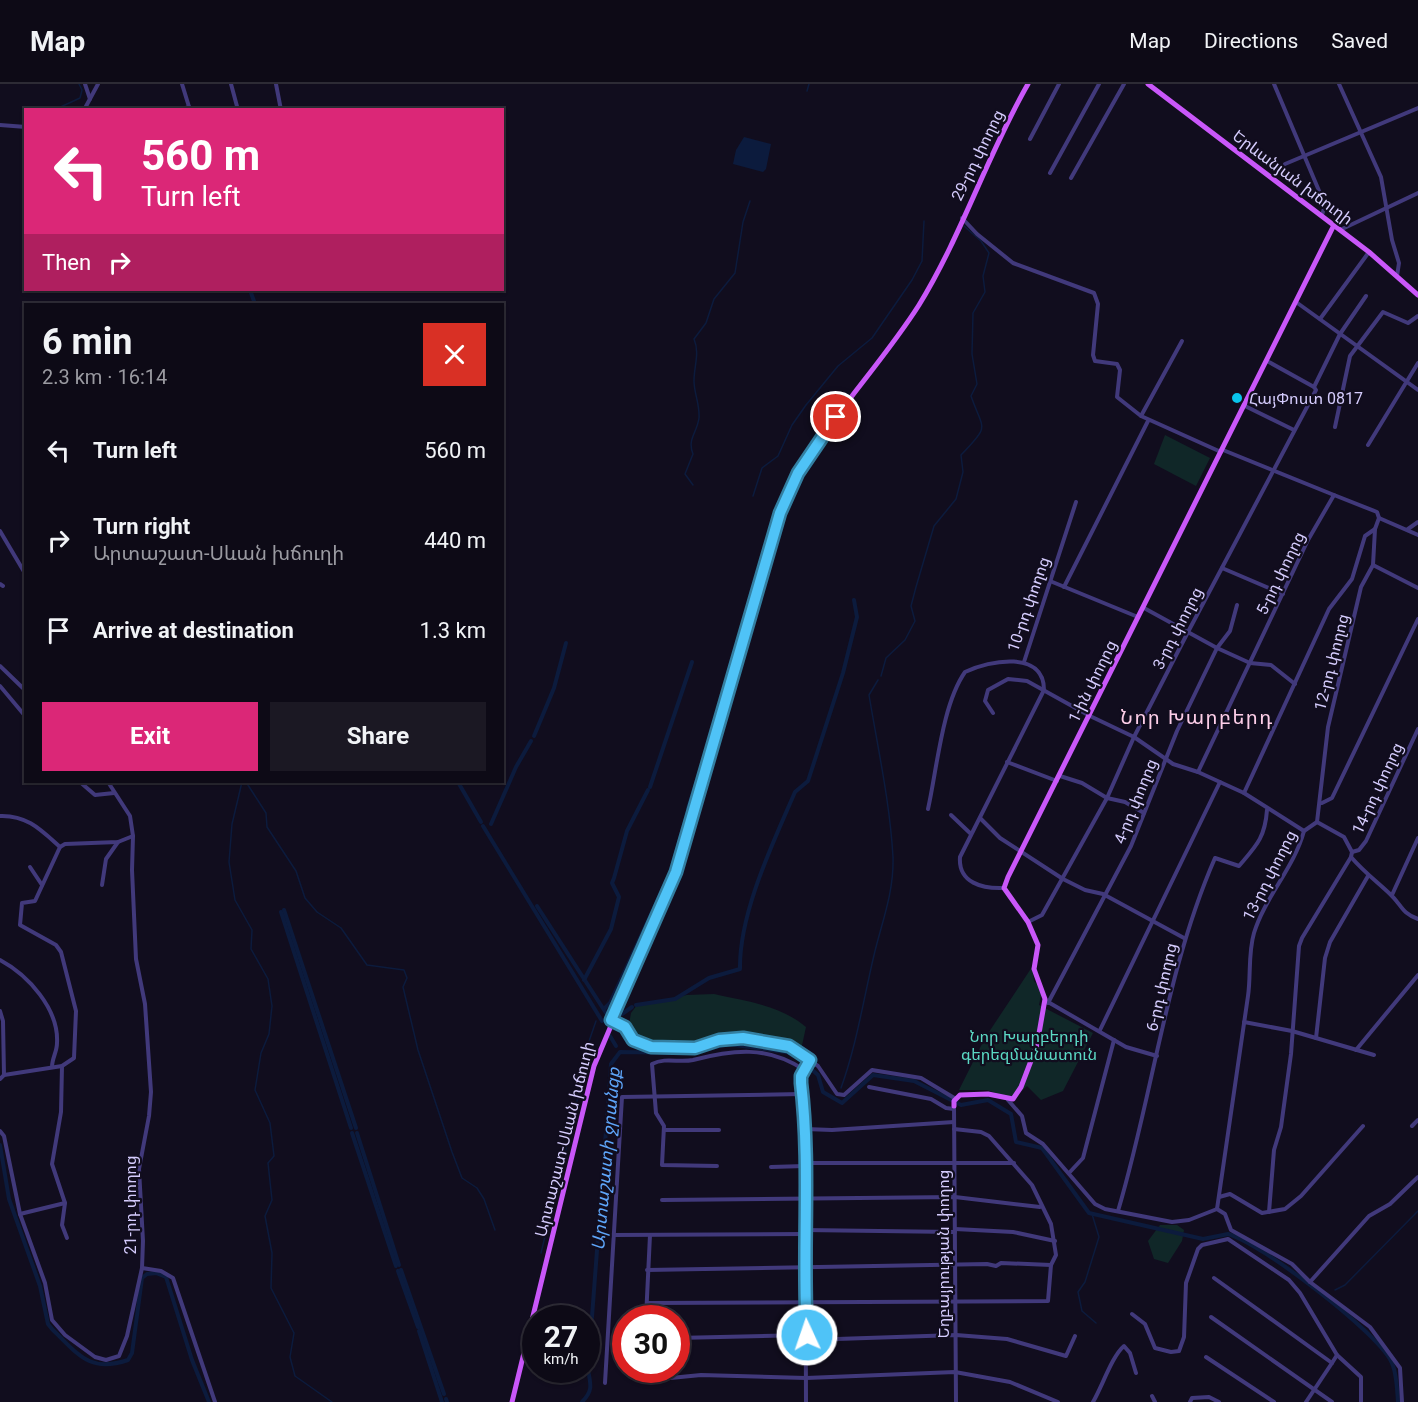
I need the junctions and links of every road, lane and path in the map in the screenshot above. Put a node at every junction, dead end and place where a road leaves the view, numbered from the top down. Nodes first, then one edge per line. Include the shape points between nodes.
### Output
1 (85, 84) edge
2 (98, 84) edge
3 (182, 84) edge
4 (231, 84) edge
5 (276, 84) edge
6 (1028, 84) edge
7 (1059, 84) edge
8 (1099, 84) edge
9 (1124, 84) edge
10 (1148, 84) edge
11 (1274, 84) edge
12 (1339, 84) edge
13 (90, 99) junction
14 (85, 108) edge
15 (189, 108) edge
16 (237, 108) edge
17 (281, 108) edge
18 (1418, 108) edge
19 (0, 125) edge
20 (24, 127) edge
21 (1361, 133) junction
22 (1030, 139) dead end
23 (1305, 156) junction
24 (1286, 164) dead end
25 (1050, 173) dead end
26 (1071, 178) dead end
27 (1418, 193) edge
28 (1388, 207) junction
29 (1322, 215) junction
30 (962, 217) junction
31 (1334, 225) junction
32 (1340, 230) junction
33 (952, 240) joint
34 (1369, 252) junction
35 (1396, 276) junction
36 (1418, 295) edge
37 (1366, 296) dead end
38 (1296, 302) junction
39 (1418, 315) edge
40 (1320, 319) junction
41 (1340, 334) junction
42 (1182, 340) dead end
43 (1356, 346) junction
44 (1267, 361) junction
45 (1418, 363) edge
46 (1405, 381) junction
47 (1314, 387) junction
48 (1418, 390) edge
49 (1245, 406) junction
50 (1141, 416) junction
51 (1148, 421) junction
52 (1335, 427) dead end
53 (1294, 430) junction
54 (1368, 445) dead end
55 (1222, 451) junction
56 (1271, 471) junction
57 (1334, 495) junction
58 (1076, 502) dead end
59 (1379, 518) junction
60 (1418, 522) edge
61 (1375, 529) junction
62 (1408, 529) junction
63 (0, 531) edge
64 (1418, 536) edge
65 (1373, 565) junction
66 (1222, 568) junction
67 (24, 572) edge
68 (1050, 581) junction
69 (1064, 587) junction
70 (1418, 588) edge
71 (1283, 594) junction
72 (1237, 605) dead end
73 (1144, 608) junction
74 (1139, 617) junction
75 (1418, 618) edge
76 (1188, 632) junction
77 (1217, 648) junction
78 (1024, 662) junction
79 (1250, 663) junction
80 (0, 666) edge
81 (1295, 684) junction
82 (0, 686) edge
83 (24, 689) edge
84 (1044, 690) junction
85 (993, 713) dead end
86 (24, 715) edge
87 (1090, 716) junction
88 (1418, 729) edge
89 (1134, 737) junction
90 (1166, 758) junction
91 (1007, 762) junction
92 (1198, 772) junction
93 (1058, 779) junction
94 (1220, 782) junction
95 (81, 783) edge
96 (109, 783) edge
97 (114, 793) junction
98 (1244, 793) junction
99 (1107, 798) junction
100 (1321, 804) junction
101 (928, 809) dead end
102 (1267, 810) junction
103 (1144, 813) junction
104 (951, 815) dead end
105 (0, 816) edge
106 (980, 818) junction
107 (1317, 822) junction
108 (1304, 831) junction
109 (972, 834) junction
110 (134, 836) junction
111 (1418, 838) edge
112 (118, 842) junction
113 (60, 847) junction
114 (1022, 851) junction
115 (1352, 855) junction
116 (30, 867) dead end
117 (1368, 876) junction
118 (1063, 879) junction
119 (42, 885) junction
120 (102, 885) dead end
121 (1004, 888) junction
122 (1103, 894) junction
123 (1392, 896) junction
124 (1418, 919) edge
125 (1028, 922) junction
126 (1153, 922) junction
127 (1184, 938) junction
128 (0, 960) edge
129 (1418, 975) edge
130 (1047, 1001) junction
131 (0, 1011) edge
132 (611, 1020) junction
133 (1244, 1022) junction
134 (1100, 1030) junction
135 (1292, 1031) junction
136 (1316, 1038) junction
137 (1114, 1040) junction
138 (1356, 1050) junction
139 (1374, 1055) dead end
140 (1157, 1056) junction
141 (810, 1060) junction
142 (52, 1066) junction
143 (62, 1066) junction
144 (804, 1070) junction
145 (4, 1075) junction
146 (0, 1079) edge
147 (869, 1087) dead end
148 (802, 1094) junction
149 (654, 1096) junction
150 (1008, 1100) junction
151 (955, 1104) junction
152 (1418, 1120) edge
153 (954, 1122) junction
154 (1363, 1126) dead end
155 (1412, 1126) dead end
156 (805, 1129) junction
157 (954, 1129) junction
158 (664, 1130) junction
159 (719, 1130) dead end
160 (0, 1131) edge
161 (955, 1163) junction
162 (1014, 1163) junction
163 (805, 1164) junction
164 (717, 1166) dead end
165 (771, 1167) dead end
166 (1069, 1173) junction
167 (1418, 1177) edge
168 (955, 1197) junction
169 (1219, 1198) junction
170 (804, 1199) junction
171 (663, 1200) dead end
172 (65, 1203) junction
173 (1040, 1207) junction
174 (1217, 1209) junction
175 (1118, 1211) junction
176 (1269, 1212) junction
177 (20, 1214) junction
178 (955, 1230) junction
179 (804, 1232) junction
180 (613, 1235) junction
181 (650, 1235) junction
182 (67, 1238) dead end
183 (1056, 1241) junction
184 (1052, 1265) junction
185 (955, 1266) junction
186 (142, 1268) junction
187 (804, 1268) junction
188 (647, 1270) junction
189 (1214, 1278) dead end
190 (1310, 1282) junction
191 (956, 1300) junction
192 (646, 1303) joint
193 (805, 1303) junction
194 (1132, 1314) dead end
195 (1211, 1317) dead end
196 (956, 1335) junction
197 (1075, 1336) dead end
198 (807, 1337) junction
199 (690, 1338) edge
200 (1337, 1356) junction
201 (1206, 1357) dead end
202 (1332, 1363) junction
203 (955, 1372) junction
204 (1136, 1373) dead end
205 (690, 1376) edge
206 (806, 1378) junction
207 (605, 1383) dead end
208 (1314, 1389) junction
209 (1152, 1396) dead end
210 (215, 1402) edge
211 (512, 1402) edge
212 (806, 1402) edge
213 (956, 1402) edge
214 (1058, 1402) edge
215 (1093, 1402) edge
216 (1155, 1402) edge
217 (1190, 1402) edge
218 (1219, 1402) edge
219 (1274, 1402) edge
220 (1306, 1402) edge
221 (1332, 1402) edge
222 (1360, 1402) edge
223 (1402, 1402) edge

1 - 13 street
2 - 13 street
3 - 15 street
4 - 16 street
5 - 17 street
6 - 30 main road, 29-րդ փողոց
7 - 22 street
8 - 25 street
9 - 26 street
10 - 29 main road, Երևանյան խճուղի
11 - 23 street
12 - 21 street
13 - 14 street
18 - 21 street
19 - 20 street
21 - 23 street
21 - 28 street via 1381,177
23 - 24 street
23 - 29 street via 1325,205
27 - 28 street
28 - 32 street
28 - 35 street via 1399,263
29 - 31 main road, Երևանյան խճուղի
30 - 33 main road, 29-րդ փողոց
30 - 50 street via 1013,262 1094,293 1098,304 1095,361 1117,364 1117,397
31 - 32 main road, Երևանյան խճուղի
31 - 38 main road, 1-ին փողոց
32 - 34 main road, Երևանյան խճուղի
33 - 132 main road, Արտաշատ-Սևան խճուղի via 915,311 819,440 788,492 676,872
34 - 35 main road, Երևանյան խճուղի
34 - 40 street
35 - 36 main road, Երևանյան խճուղի
37 - 41 street, 3-րդ փողոց
38 - 40 street
38 - 44 main road, 1-ին փողոց
39 - 43 street via 1408,323 1385,310
40 - 41 street
41 - 43 street
41 - 47 street, 3-րդ փողոց
42 - 50 street
43 - 46 street
43 - 52 street via 1346,367
44 - 47 street
44 - 49 main road, 1-ին փողոց
45 - 46 street
46 - 48 street
46 - 54 street
47 - 53 street, 3-րդ փողոց via 1316,390
49 - 53 street
49 - 55 main road, 1-ին փողոց
50 - 51 street
51 - 55 street
51 - 69 street, 10-րդ փողոց
53 - 56 street, 3-րդ փողոց
55 - 56 street
55 - 73 main road, 1-ին փողոց
56 - 57 street
56 - 66 street, 3-րդ փողոց
57 - 59 street via 1377,512
57 - 71 street, 5-րդ փողոց
58 - 68 street, 10-րդ փողոց
59 - 61 street
59 - 62 street
60 - 62 street
61 - 65 street, 12-րդ փողոց
61 - 81 street via 1365,536 1352,579 1329,609
62 - 64 street
63 - 67 street
65 - 70 street
65 - 100 street, 12-րդ փողոց via 1361,587 1328,727
66 - 71 street
66 - 76 street, 3-րդ փողոց
68 - 69 street
68 - 78 street, 10-րդ փողոց
69 - 74 street
71 - 79 street, 5-րդ փողոց
72 - 77 street, 4-րդ փողոց via 1230,631
73 - 74 main road, 1-ին փողոց
73 - 76 street
74 - 87 main road, 1-ին փողոց
75 - 100 street, 13-րդ փողոց via 1332,798
76 - 77 street
76 - 89 street, 3-րդ փողոց
77 - 79 street
77 - 90 street, 4-րդ փողոց
78 - 84 street via 1042,675
78 - 101 street, 10-րդ փողոց via 973,668 960,679 946,722
79 - 81 street via 1271,665
79 - 92 street, 5-րդ փողոց
80 - 83 street
81 - 98 street
82 - 86 street
84 - 85 street via 1027,681 1008,679 998,683 986,695 985,701
84 - 87 street
84 - 91 street
87 - 89 street
87 - 93 main road, 1-ին փողոց
88 - 115 street, 14-րդ փողոց via 1366,841
89 - 90 street
89 - 99 street, 3-րդ փողոց
90 - 92 street
90 - 103 street, 4-րդ փողոց
91 - 93 street
91 - 106 street
92 - 94 street
93 - 99 street via 1082,783
93 - 114 main road, 1-ին փողոց
94 - 98 street
94 - 126 street
95 - 97 street via 95,795
96 - 97 street, 21-րդ փողոց
97 - 110 street, 21-րդ փողոց via 130,816
98 - 102 street
99 - 103 street via 1125,802
99 - 118 street, 3-րդ փողոց
100 - 107 street, 13-րդ փողոց
102 - 108 street
102 - 127 street, 6-րդ փողոց via 1263,836 1239,866 1215,858
103 - 122 street, 4-րդ փողոց via 1131,846
104 - 109 street
105 - 113 street via 15,815 28,821
106 - 109 street
106 - 114 street via 1000,838
107 - 108 street, 13-րդ փողոց
107 - 115 street via 1344,837
108 - 133 street, 13-րդ փողոց via 1253,934
109 - 121 street via 960,857 964,877 979,886
110 - 112 street
110 - 186 street, 21-րդ փողոց via 136,959 145,1004 151,1092 139,1169
111 - 123 street
112 - 113 street via 71,843
112 - 120 street via 106,860
113 - 119 street
114 - 118 street
114 - 121 main road, 1-ին փողոց
115 - 117 street
115 - 135 street, 14-րդ փողոց via 1302,938
116 - 119 street
117 - 123 street
117 - 136 street via 1330,942
118 - 122 street
118 - 125 street, 3-րդ փողոց via 1042,915
119 - 143 street via 35,901 22,903 20,925 56,945 65,962 76,1011 74,1058
121 - 125 main road
122 - 126 street
122 - 130 street, 4-րդ փողոց
123 - 124 street via 1406,914
125 - 130 main road via 1039,950 1034,969
126 - 127 street
126 - 134 street
127 - 140 street, 6-րդ փողոց
128 - 142 street via 28,981 46,1005 56,1035
129 - 138 street
130 - 134 street
130 - 150 main road via 1022,1087 1017,1096
131 - 145 street
132 - 141 street via 625,1027 633,1040 651,1047 695,1048 743,1038 789,1046
132 - 211 main road, Արտաշատ-Սևան խճուղի via 592,1076
133 - 135 street
133 - 169 street, 13-րդ փողոց
134 - 137 street
135 - 136 street
135 - 176 street, 14-րդ փողոց
136 - 138 street
137 - 140 street
137 - 166 street via 1083,1158
138 - 139 street
140 - 175 street, 6-րդ փողոց
141 - 144 street
141 - 151 street via 837,1094 844,1095 872,1070 921,1078
142 - 143 street
142 - 145 street
143 - 172 street via 61,1112 52,1164
144 - 148 street
144 - 149 street via 779,1056 743,1052 716,1052 691,1061 660,1060 652,1064
145 - 146 street
147 - 151 street
148 - 149 street
148 - 156 street
149 - 158 street
149 - 180 street via 622,1096
150 - 151 main road via 988,1094 960,1095
150 - 166 street via 1022,1116 1026,1133 1043,1144
151 - 153 street, Եղբայրության փողոց
152 - 155 street
153 - 156 street
153 - 157 street, Եղբայրության փողոց
154 - 176 street via 1301,1196 1285,1209
156 - 163 street
157 - 161 street, Եղբայրության փողոց
157 - 162 street via 989,1136
158 - 159 street
158 - 164 street via 662,1165
160 - 177 street, 21-րդ փողոց
161 - 162 street
161 - 163 street
161 - 168 street, Եղբայրության փողոց
162 - 173 street via 1032,1185
163 - 165 street
163 - 170 street
166 - 175 street via 1095,1204
167 - 190 street via 1390,1204 1370,1216
168 - 170 street
168 - 173 street
168 - 178 street, Եղբայրության փողոց
169 - 174 street, 13-րդ փողոց
169 - 176 street via 1227,1193 1262,1213
170 - 171 street
170 - 179 street
172 - 177 street
172 - 182 street via 62,1225
173 - 183 street
174 - 175 street via 1172,1222
174 - 190 street via 1225,1214 1231,1230 1292,1264
177 - 186 street, 21-րդ փողոց via 45,1283 52,1320 95,1357 106,1360 123,1351
178 - 179 street
178 - 183 street via 1013,1232
178 - 185 street, Եղբայրության փողոց
179 - 181 street
179 - 187 street
180 - 181 street
180 - 207 street
181 - 188 street
183 - 184 street
184 - 185 street
184 - 191 street via 1048,1300
185 - 187 street
185 - 191 street, Եղբայրության փողոց
186 - 210 street via 173,1278
187 - 188 street
187 - 193 street
188 - 192 street
189 - 202 street
190 - 223 street via 1383,1341 1400,1368
191 - 193 street
191 - 196 street, Եղբայրության փողոց
192 - 193 street
193 - 198 street
194 - 200 street via 1145,1324 1155,1348 1179,1351 1184,1337 1188,1274 1198,1249 1228,1239 1289,1280
195 - 208 street
196 - 197 street via 1007,1339 1066,1356
196 - 198 street
196 - 203 street, Եղբայրության փողոց
198 - 199 street
198 - 206 street
200 - 202 street
200 - 222 street via 1361,1377
201 - 219 street
202 - 208 street
203 - 206 street
203 - 213 street, Եղբայրության փողոց
203 - 214 street via 1010,1382
204 - 215 street via 1131,1353 1124,1346 1113,1358
205 - 206 street
206 - 212 street
208 - 220 street
208 - 221 street
209 - 216 street
217 - 218 street via 1192,1398 1209,1397

